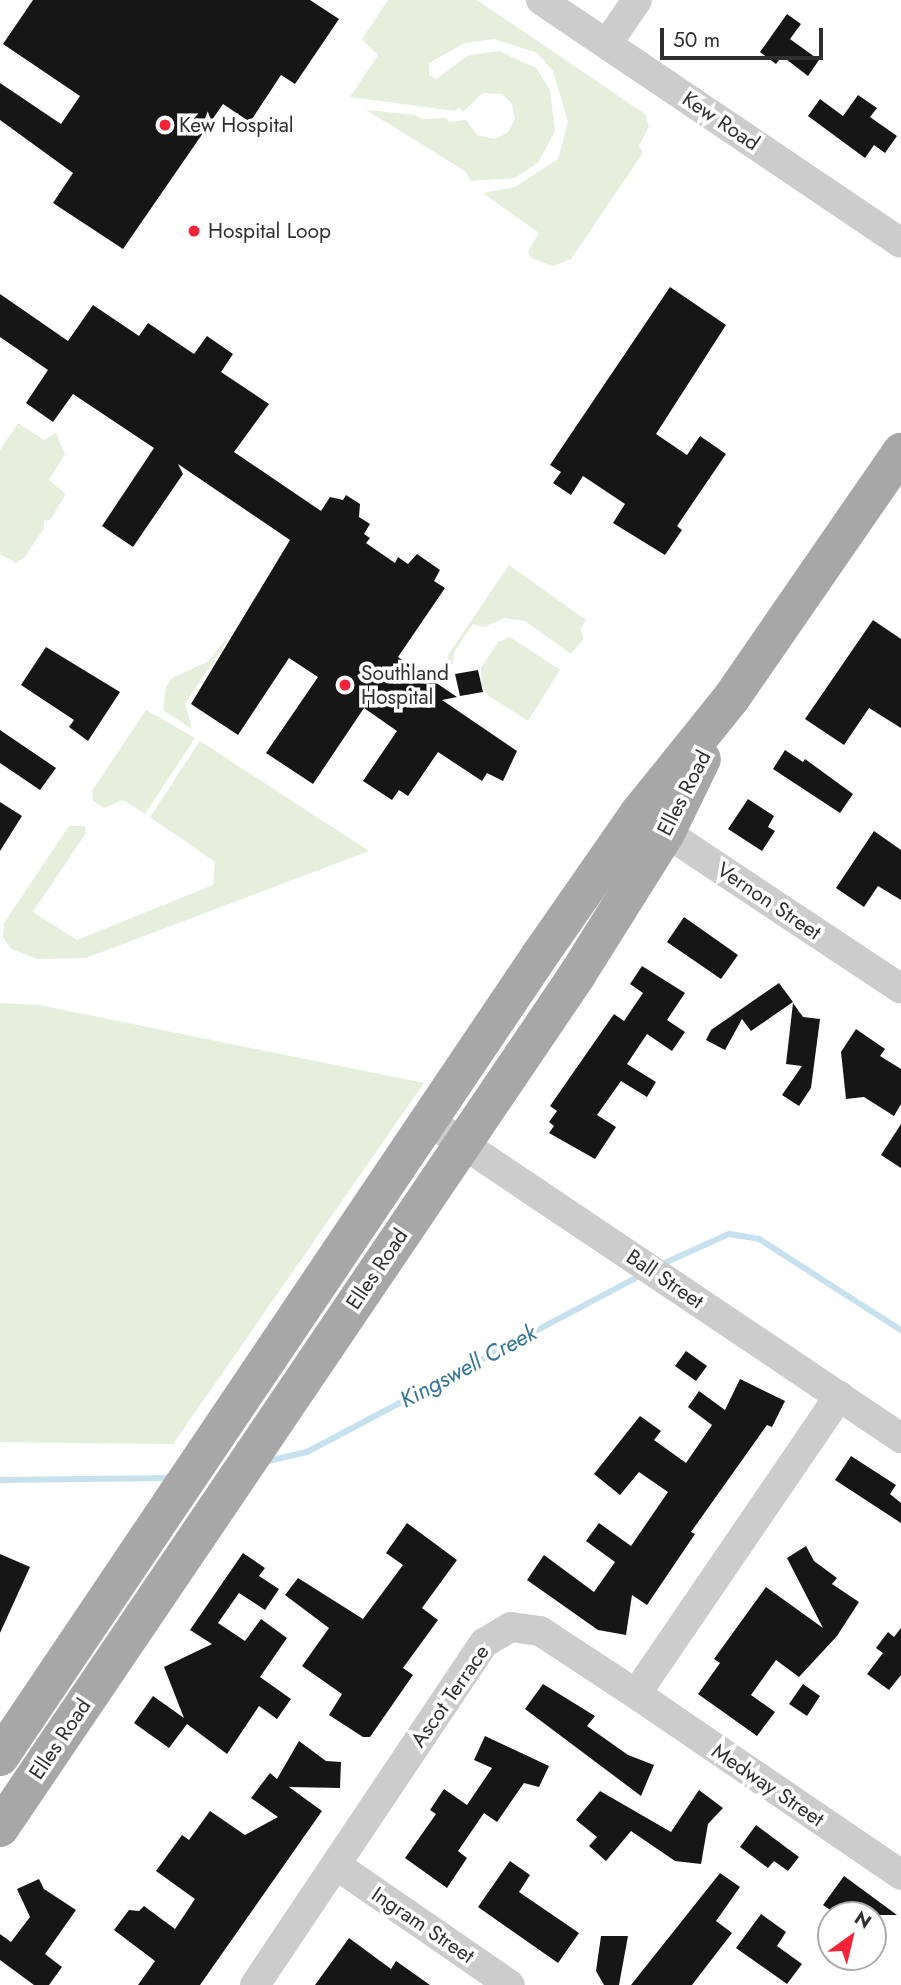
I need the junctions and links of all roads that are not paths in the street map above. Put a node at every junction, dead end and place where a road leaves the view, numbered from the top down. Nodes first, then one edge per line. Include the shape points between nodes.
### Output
1 (541, 0) edge
2 (637, 0) edge
3 (607, 44) junction
4 (901, 243) edge
5 (901, 452) edge
6 (652, 823) junction
7 (540, 955) junction
8 (577, 975) junction
9 (901, 989) edge
10 (429, 1121) junction
11 (461, 1142) junction
12 (839, 1396) junction
13 (901, 1438) edge
14 (636, 1694) junction
15 (0, 1757) edge
16 (0, 1828) edge
17 (336, 1865) junction
18 (901, 1875) edge
19 (255, 1985) edge
20 (510, 1985) edge

1 - 3 street, Kew Road
2 - 3 street
3 - 4 street, Kew Road
5 - 6 main road, Elles Road via 732,697
6 - 7 main road, Elles Road
6 - 8 main road, Elles Road
6 - 9 street, Vernon Street
7 - 8 street
7 - 10 main road, Elles Road
8 - 11 main road, Elles Road
10 - 11 street, Ball Street
10 - 15 main road, Elles Road
11 - 12 street, Ball Street
11 - 16 main road, Elles Road
12 - 13 street, Ball Street
12 - 14 street
14 - 17 street, Ascot Terrace via 540,1631 511,1627 496,1633 484,1643
14 - 18 street, Medway Street
17 - 19 street, Ascot Terrace
17 - 20 street, Ingram Street

